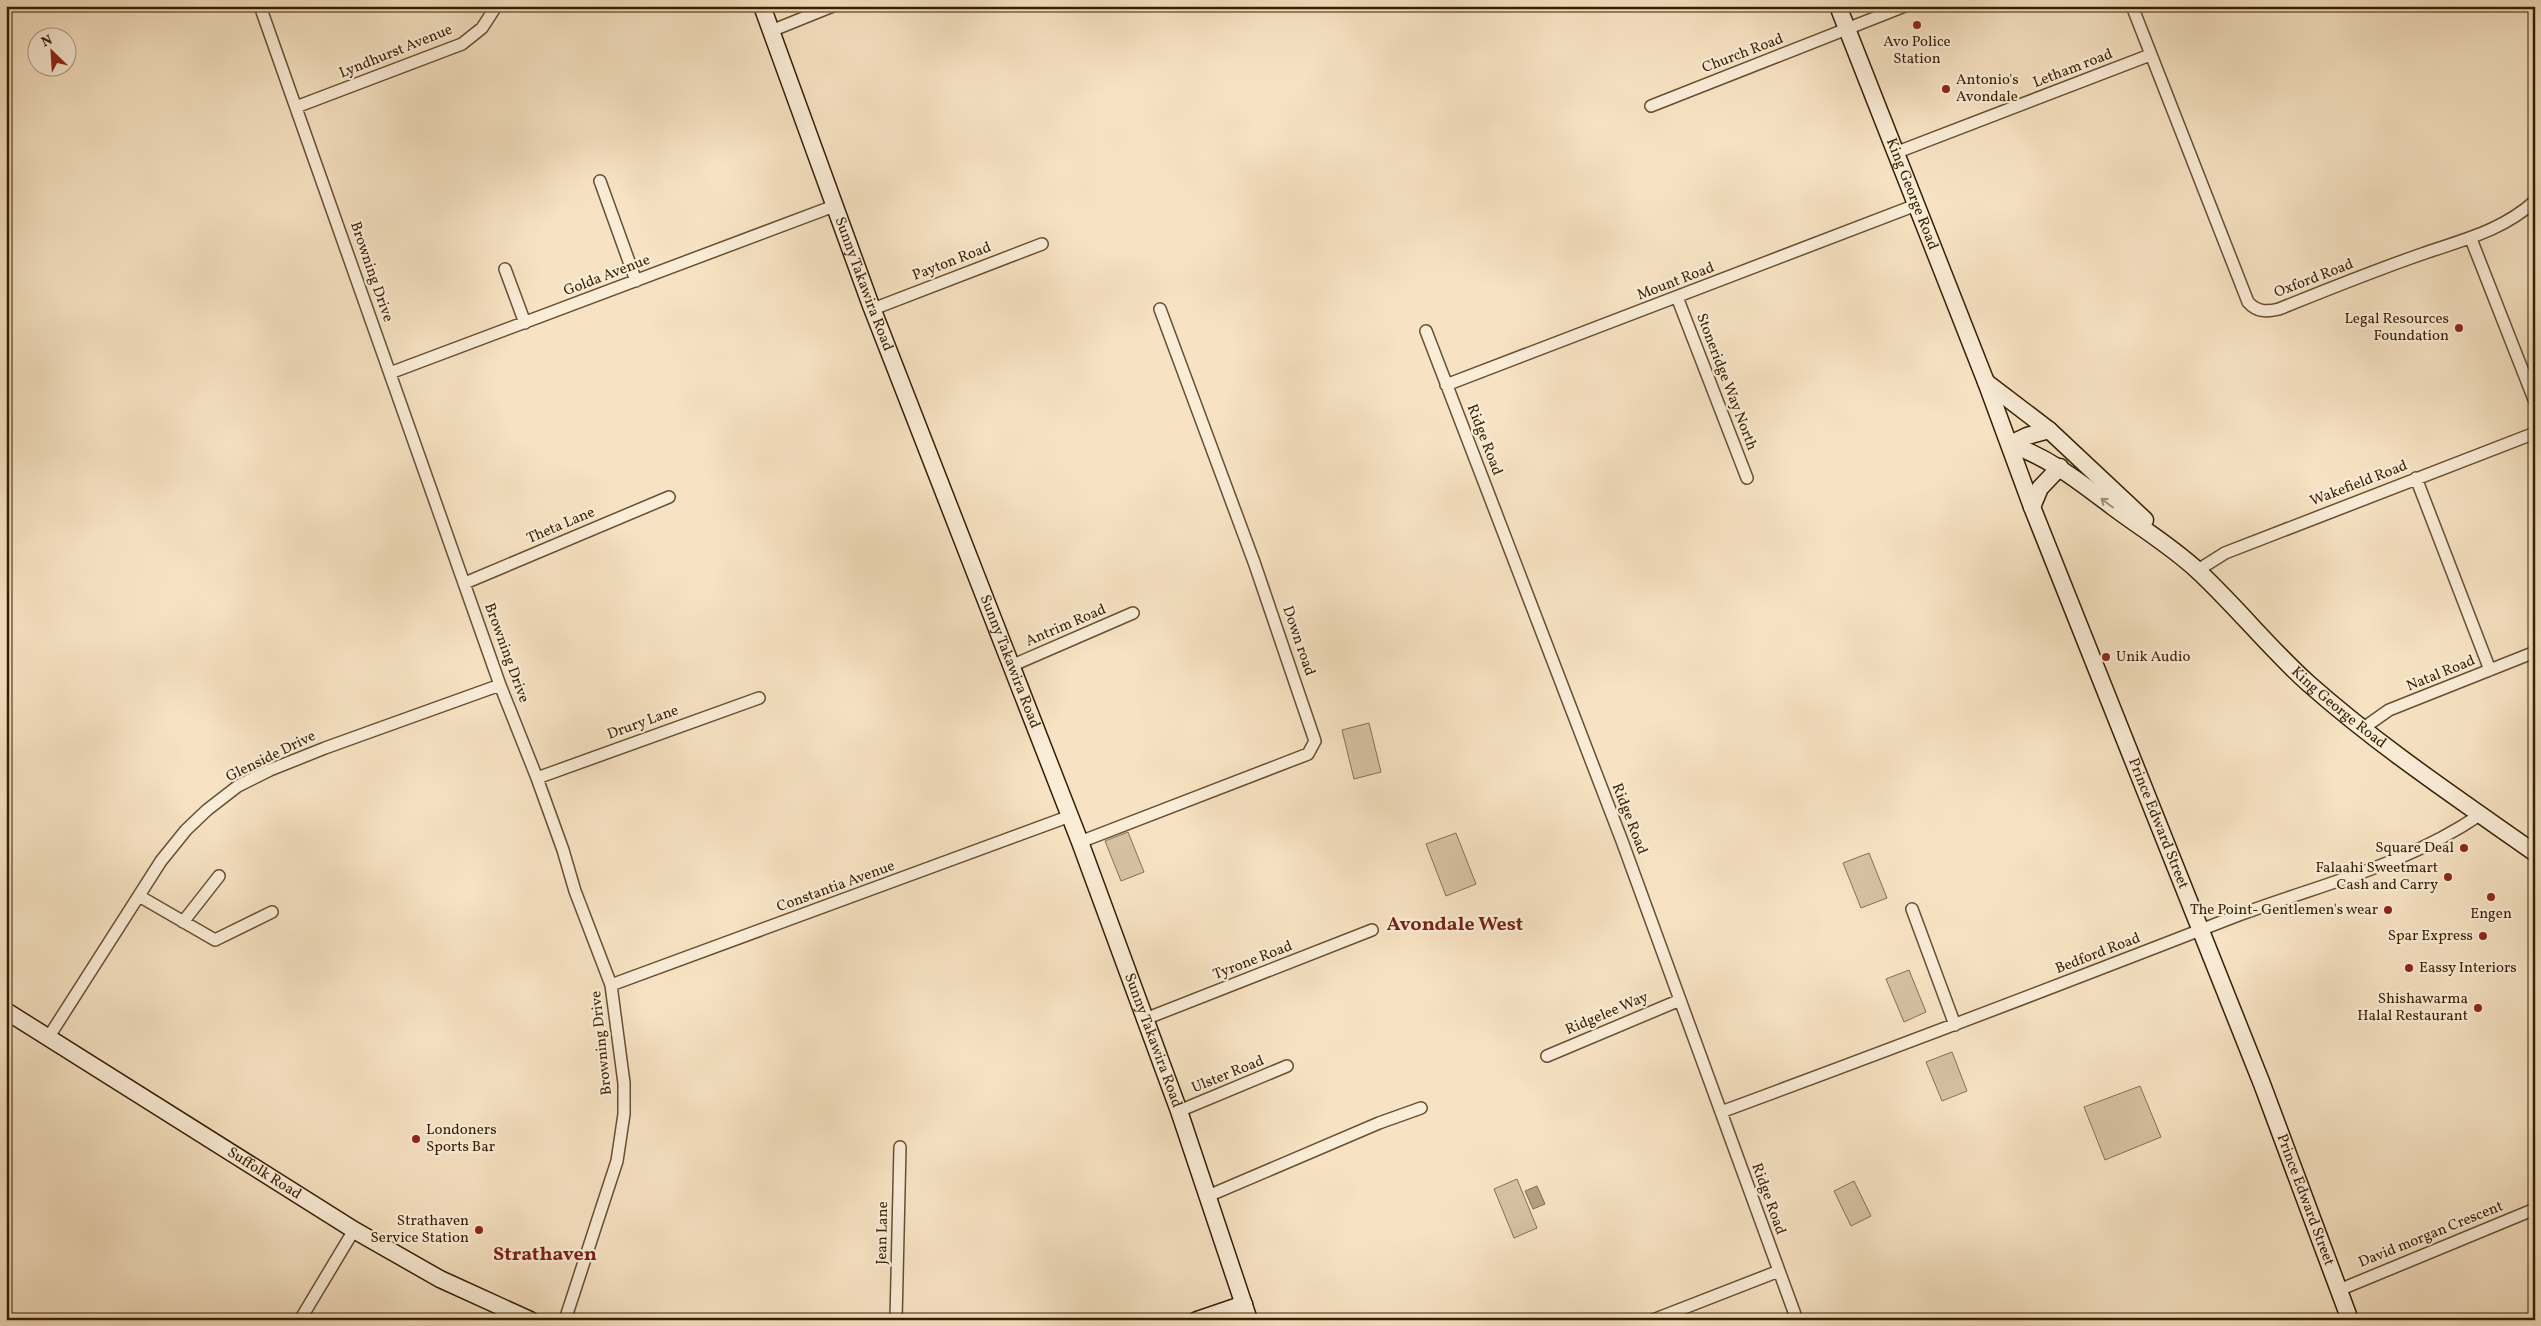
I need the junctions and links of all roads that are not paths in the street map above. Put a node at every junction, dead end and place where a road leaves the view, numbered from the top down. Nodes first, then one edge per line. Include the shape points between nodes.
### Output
1 (260, 6) edge
2 (762, 6) edge
3 (833, 6) edge
4 (1838, 6) edge
5 (1906, 6) edge
6 (2132, 6) edge
7 (495, 8) dead end
8 (1846, 29) junction
9 (770, 31) junction
10 (2150, 55) junction
11 (1651, 106) dead end
12 (296, 107) junction
13 (1895, 153) junction
14 (600, 181) dead end
15 (2535, 201) edge
16 (1916, 205) junction
17 (834, 206) junction
18 (2471, 239) junction
19 (1042, 244) dead end
20 (505, 269) dead end
21 (636, 281) junction
22 (1677, 297) junction
23 (872, 309) junction
24 (1160, 309) dead end
25 (525, 323) junction
26 (1426, 331) dead end
27 (390, 373) junction
28 (1986, 382) junction
29 (1446, 386) junction
30 (2535, 402) edge
31 (2048, 430) junction
32 (2535, 433) edge
33 (2010, 444) junction
34 (2060, 467) junction
35 (1747, 478) dead end
36 (2416, 478) junction
37 (669, 497) dead end
38 (2032, 507) junction
39 (2162, 540) junction
40 (2198, 570) junction
41 (465, 583) junction
42 (1133, 613) dead end
43 (2535, 652) edge
44 (1011, 666) junction
45 (2490, 670) junction
46 (500, 685) junction
47 (759, 698) dead end
48 (2362, 729) junction
49 (537, 778) junction
50 (2481, 814) junction
51 (1070, 816) junction
52 (1080, 842) junction
53 (2535, 852) edge
54 (219, 876) dead end
55 (139, 896) junction
56 (1912, 909) dead end
57 (272, 912) dead end
58 (183, 922) junction
59 (1372, 930) dead end
60 (2200, 931) junction
61 (612, 985) junction
62 (1680, 1000) junction
63 (6, 1011) edge
64 (1145, 1019) junction
65 (1955, 1025) junction
66 (48, 1038) junction
67 (1547, 1056) dead end
68 (1288, 1066) dead end
69 (1421, 1108) dead end
70 (1180, 1111) junction
71 (1721, 1112) junction
72 (900, 1147) dead end
73 (1208, 1196) junction
74 (2535, 1209) edge
75 (354, 1230) junction
76 (1778, 1271) junction
77 (2339, 1290) junction
78 (1247, 1312) edge
79 (300, 1320) edge
80 (530, 1320) edge
81 (565, 1320) edge
82 (896, 1320) edge
83 (1197, 1320) edge
84 (1653, 1320) edge
85 (1797, 1320) edge
86 (2350, 1320) edge

1 - 12 street, Browning Drive
2 - 9 main road, Sunny Takawira Road
3 - 9 street
4 - 8 main road, King George Road
5 - 8 street, Church Road
6 - 10 street, Oxford Road
7 - 12 street, Lyndhurst Avenue via 482,28 462,44
8 - 11 street, Church Road
8 - 13 main road, King George Road
9 - 17 main road, Sunny Takawira Road
10 - 13 street, Letham road
10 - 18 street, Oxford Road via 2248,302 2254,308 2279,309
12 - 27 street, Browning Drive
13 - 16 main road, King George Road
14 - 21 street
15 - 18 street via 2508,221
16 - 22 street, Mount Road
16 - 28 main road, King George Road
17 - 21 street, Golda Avenue
17 - 23 main road, Sunny Takawira Road
18 - 30 street
19 - 23 street, Payton Road
20 - 25 street
21 - 25 street, Golda Avenue
22 - 29 street, Mount Road
22 - 35 street, Stoneridge Way North
23 - 44 main road, Sunny Takawira Road
24 - 52 street, Down road via 1254,562 1315,741 1308,754
25 - 27 street, Golda Avenue
26 - 29 street, Ridge Road
27 - 41 street, Browning Drive
28 - 31 main road, King George Road
28 - 33 main road, Prince Edward Street
29 - 62 street, Ridge Road
31 - 33 main road
31 - 39 main road, King George Road via 2153,527
32 - 36 street, Wakefield Road
33 - 34 main road, King George Road
33 - 38 main road, Prince Edward Street
34 - 38 main road via 2040,488
39 -> 34 main road, King George Road
36 - 40 street, Wakefield Road via 2225,553
36 - 45 street
37 - 41 street, Theta Lane
38 - 60 main road, Prince Edward Street
39 - 40 main road, King George Road
40 - 48 main road, King George Road via 2306,681
41 - 46 street, Browning Drive
42 - 44 street, Antrim Road
43 - 45 street, Natal Road
44 - 51 main road, Sunny Takawira Road
45 - 48 street, Natal Road via 2389,710
46 - 49 street, Browning Drive
46 - 55 street, Glenside Drive via 325,748 238,786 186,830
47 - 49 street, Drury Lane
48 - 50 main road, King George Road
49 - 61 street, Browning Drive via 564,850 575,891
50 - 53 main road, King George Road
50 - 60 street, Bedford Road via 2455,832 2400,860 2287,897
51 - 52 main road, Sunny Takawira Road
51 - 61 street, Constantia Avenue
52 - 64 main road, Sunny Takawira Road
54 - 58 street
55 - 58 street
55 - 66 street, Glenside Drive
56 - 65 street
57 - 58 street via 215,940
59 - 64 street, Tyrone Road
60 - 65 street, Bedford Road
60 - 77 main road, Prince Edward Street via 2262,1084
61 - 81 street, Browning Drive via 624,1083 622,1136 617,1161
62 - 67 street, Ridgelee Way
62 - 71 street, Ridge Road
63 - 66 main road, Suffolk Road
64 - 70 main road, Sunny Takawira Road
65 - 71 street, Bedford Road
66 - 75 main road, Suffolk Road
68 - 70 street, Ulster Road
69 - 73 street
70 - 73 main road, Sunny Takawira Road
71 - 76 street, Ridge Road
72 - 82 street, Jean Lane
73 - 78 main road, Sunny Takawira Road
74 - 77 street, David morgan Crescent
75 - 79 street
75 - 80 main road, Suffolk Road via 440,1279
76 - 84 street
76 - 85 street, Ridge Road
77 - 86 main road, Prince Edward Street
78 - 83 main road

